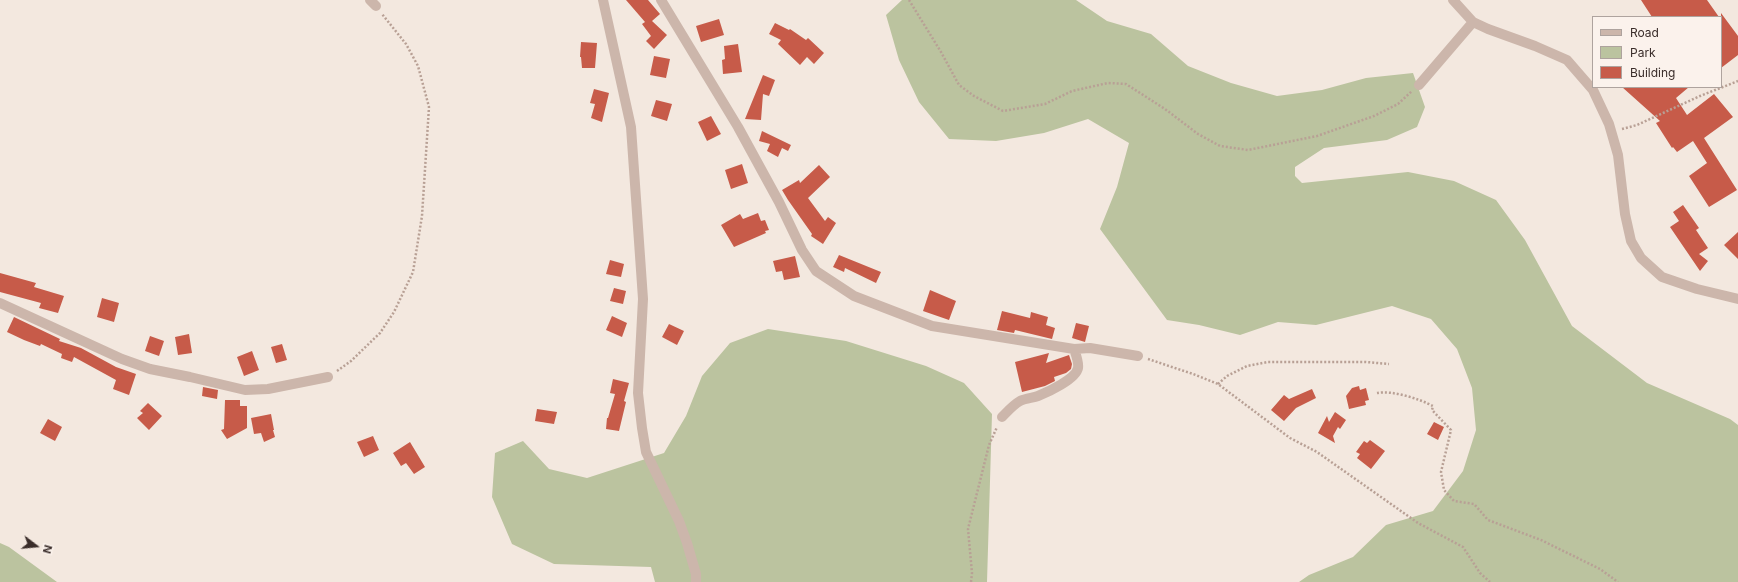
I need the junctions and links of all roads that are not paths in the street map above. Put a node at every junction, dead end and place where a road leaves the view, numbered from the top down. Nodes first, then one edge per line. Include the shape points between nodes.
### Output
1 (603, 0) edge
2 (661, 0) edge
3 (1453, 0) edge
4 (1473, 22) junction
5 (1419, 85) road end
6 (1738, 299) edge
7 (0, 303) edge
8 (1074, 349) junction
9 (1138, 356) road end
10 (328, 377) road end
11 (1002, 417) road end
12 (696, 582) edge

1 - 12 street via 631,127 643,299 638,393 642,428 646,452 687,543
2 - 8 street via 738,127 802,250 816,271 854,296 932,326
3 - 4 street
4 - 5 street
4 - 6 street via 1567,60 1593,90 1611,131 1618,155 1631,241 1641,258 1662,277
7 - 10 street via 122,359 150,369 245,390 268,389
8 - 9 street via 1090,348
8 - 11 street via 1078,369 1074,375 1055,389 1022,400

